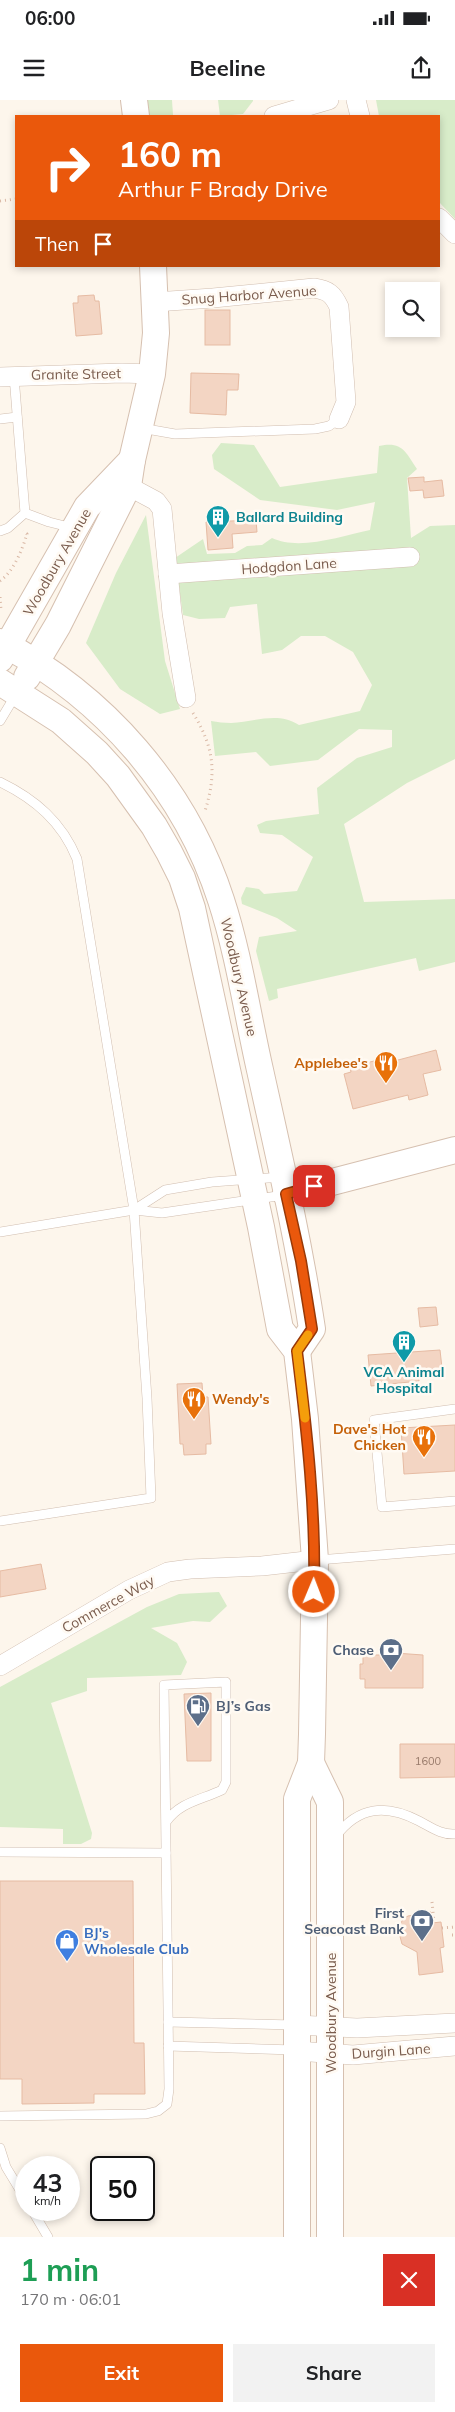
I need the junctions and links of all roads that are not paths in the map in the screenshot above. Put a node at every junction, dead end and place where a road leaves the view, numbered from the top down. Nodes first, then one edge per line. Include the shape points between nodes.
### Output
1 (134, 100) edge
2 (329, 100) edge
3 (356, 100) edge
4 (136, 115) edge
5 (277, 115) edge
6 (360, 115) edge
7 (440, 219) edge
8 (455, 234) edge
9 (153, 267) edge
10 (155, 302) junction
11 (152, 374) junction
12 (7, 376) edge
13 (17, 417) junction
14 (0, 419) edge
15 (339, 419) joint
16 (141, 428) junction
17 (132, 460) junction
18 (128, 486) junction
19 (25, 513) junction
20 (75, 528) junction
21 (0, 531) edge
22 (410, 557) dead end
23 (168, 574) junction
24 (3, 649) edge
25 (35, 663) junction
26 (9, 687) edge
27 (186, 698) road end
28 (0, 721) edge
29 (0, 782) edge
30 (455, 1150) edge
31 (284, 1186) junction
32 (253, 1189) junction
33 (134, 1210) junction
34 (0, 1232) edge
35 (297, 1351) junction
36 (455, 1409) edge
37 (455, 1501) edge
38 (0, 1522) edge
39 (455, 1550) edge
40 (315, 1560) junction
41 (0, 1666) edge
42 (311, 1763) junction
43 (166, 1822) junction
44 (455, 1834) edge
45 (330, 1844) junction
46 (166, 1849) junction
47 (0, 1852) edge
48 (168, 2022) junction
49 (455, 2023) edge
50 (297, 2025) junction
51 (330, 2027) junction
52 (168, 2046) junction
53 (455, 2046) edge
54 (297, 2050) junction
55 (331, 2053) junction
56 (0, 2116) edge
57 (0, 2148) edge
58 (15, 2181) edge
59 (39, 2221) edge
60 (48, 2237) edge
61 (297, 2237) edge
62 (330, 2237) edge

1 - 4 main road
2 - 5 street
3 - 6 street
7 - 8 street
9 - 10 main road, Woodbury Avenue
10 - 11 main road, Woodbury Avenue
10 - 15 street, Snug Harbor Avenue via 314,288 326,290 334,296 339,307 346,402
11 - 12 street, Granite Street
11 - 16 main road, Woodbury Avenue
12 - 13 lane
13 - 14 lane
13 - 19 lane
15 - 16 lane via 329,426 314,429 175,434
16 - 17 main road, Woodbury Avenue
17 - 18 main road, Woodbury Avenue
17 - 20 main road, Woodbury Avenue via 87,507
18 - 23 street via 162,509
18 - 25 main road, Woodbury Avenue via 58,625
19 - 20 lane
19 - 21 lane
20 - 24 main road, Woodbury Avenue
22 - 23 street, Hodgdon Lane
23 - 27 street
24 - 25 main road, Woodbury Avenue
25 - 26 main road, Woodbury Avenue
25 - 31 main road, Woodbury Avenue via 92,705 136,749 174,800 200,845 221,900 238,961
26 - 28 lane
26 - 32 main road via 61,721 118,776 154,826 182,878 198,934
29 - 33 lane via 34,801 46,812 67,838 77,859
30 - 31 main road via 314,1186
31 - 32 lane
31 - 32 lane
31 - 35 main road, Woodbury Avenue via 312,1329
32 - 33 lane via 162,1213
32 - 33 lane via 212,1182 165,1190
32 - 35 main road via 280,1329
33 - 34 lane
33 - 38 lane via 151,1498
35 - 40 main road, Woodbury Avenue via 310,1471
36 - 37 lane via 374,1420 382,1507
39 - 40 lane
40 - 41 street, Commerce Way via 168,1572 129,1590
40 - 42 main road, Woodbury Avenue
42 - 45 main road, Woodbury Avenue via 330,1802
42 - 50 main road, Woodbury Avenue via 297,1799
43 - 43 lane via 164,1685 226,1682 226,1782 222,1790 189,1802 172,1813
43 - 46 lane
44 - 45 lane via 434,1830 400,1811 386,1809 360,1814 352,1819
45 - 51 main road, Woodbury Avenue
46 - 47 lane
46 - 48 lane
48 - 50 lane
48 - 52 lane
49 - 51 street, Durgin Lane
50 - 51 street, Durgin Lane
50 - 54 main road, Woodbury Avenue
51 - 55 main road, Woodbury Avenue
52 - 54 lane
52 - 56 lane via 170,2089 167,2104 158,2112
53 - 55 street, Durgin Lane via 353,2055
54 - 55 street, Durgin Lane
54 - 61 main road, Woodbury Avenue
55 - 62 main road, Woodbury Avenue
57 - 58 lane
59 - 60 lane

